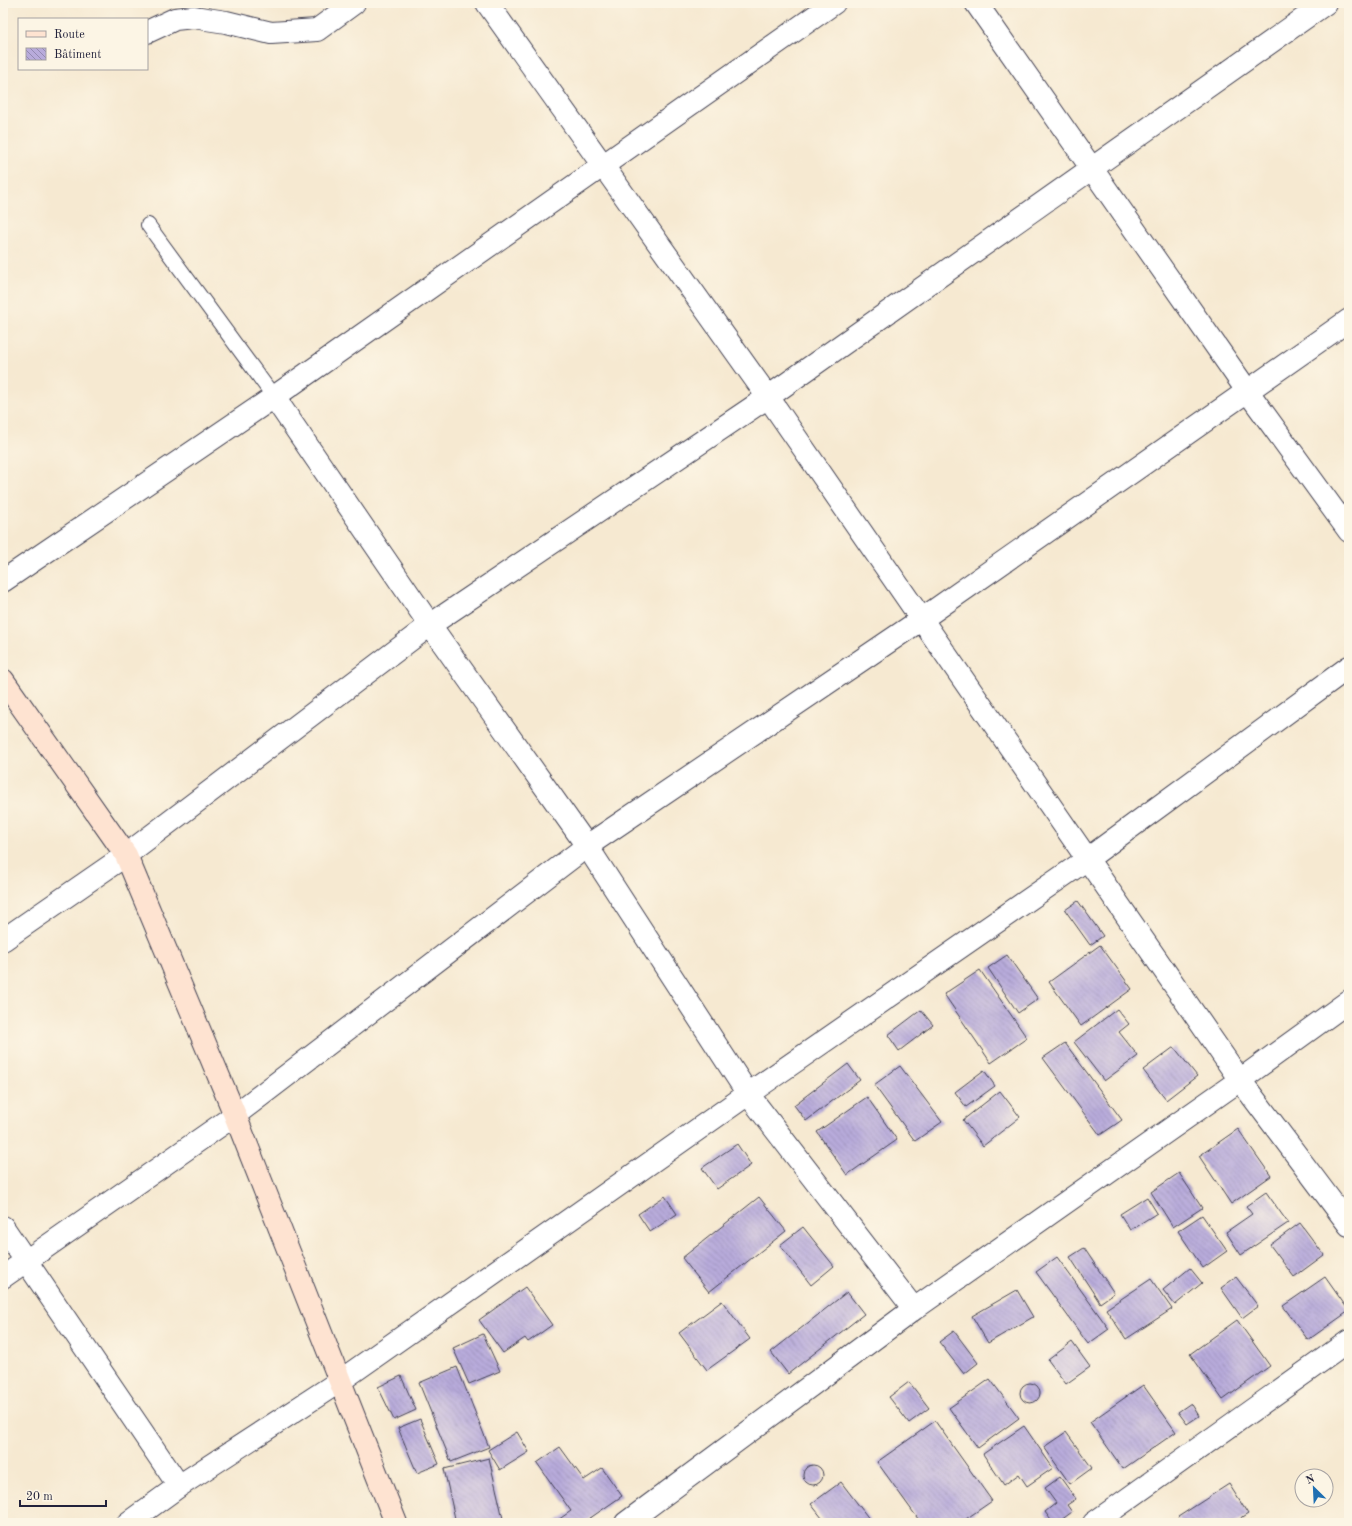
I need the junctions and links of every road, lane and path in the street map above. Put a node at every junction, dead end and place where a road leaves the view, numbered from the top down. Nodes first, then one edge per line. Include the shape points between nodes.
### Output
1 (354, 3) edge
2 (487, 3) edge
3 (834, 3) edge
4 (976, 3) edge
5 (1326, 3) edge
6 (148, 32) edge
7 (602, 166) junction
8 (1092, 169) junction
9 (148, 225) dead end
10 (1349, 320) edge
11 (1248, 392) junction
12 (274, 397) junction
13 (768, 397) junction
14 (1349, 531) edge
15 (3, 581) edge
16 (922, 619) junction
17 (430, 625) junction
18 (1349, 667) edge
19 (3, 680) edge
20 (587, 846) junction
21 (126, 855) junction
22 (1086, 860) junction
23 (3, 940) edge
24 (1349, 1001) edge
25 (1240, 1080) junction
26 (748, 1094) junction
27 (235, 1115) junction
28 (1349, 1226) edge
29 (3, 1227) edge
30 (26, 1261) junction
31 (3, 1277) edge
32 (914, 1309) junction
33 (1349, 1341) edge
34 (340, 1381) junction
35 (179, 1486) junction
36 (128, 1523) edge
37 (396, 1523) edge
38 (626, 1523) edge
39 (1094, 1523) edge

1 - 6 street via 317,30 271,33 193,17 175,19
2 - 7 street
3 - 7 street
4 - 8 street
5 - 8 street
7 - 12 street
7 - 13 street
8 - 11 street
8 - 13 street
9 - 12 lane
10 - 11 street
11 - 14 street
11 - 16 street
12 - 15 street
12 - 17 street
13 - 16 street
13 - 17 street
16 - 20 street
16 - 22 street
17 - 20 street
17 - 21 street
18 - 22 street
19 - 21 street
20 - 26 street
20 - 27 street
21 - 23 street
21 - 27 street
22 - 25 street
22 - 26 street
24 - 25 street
25 - 28 street
25 - 32 street
26 - 32 street
26 - 34 street
27 - 30 street
27 - 34 street
29 - 30 street
30 - 31 street
30 - 35 street
32 - 38 street
33 - 39 street
34 - 35 street
34 - 37 street
35 - 36 street

